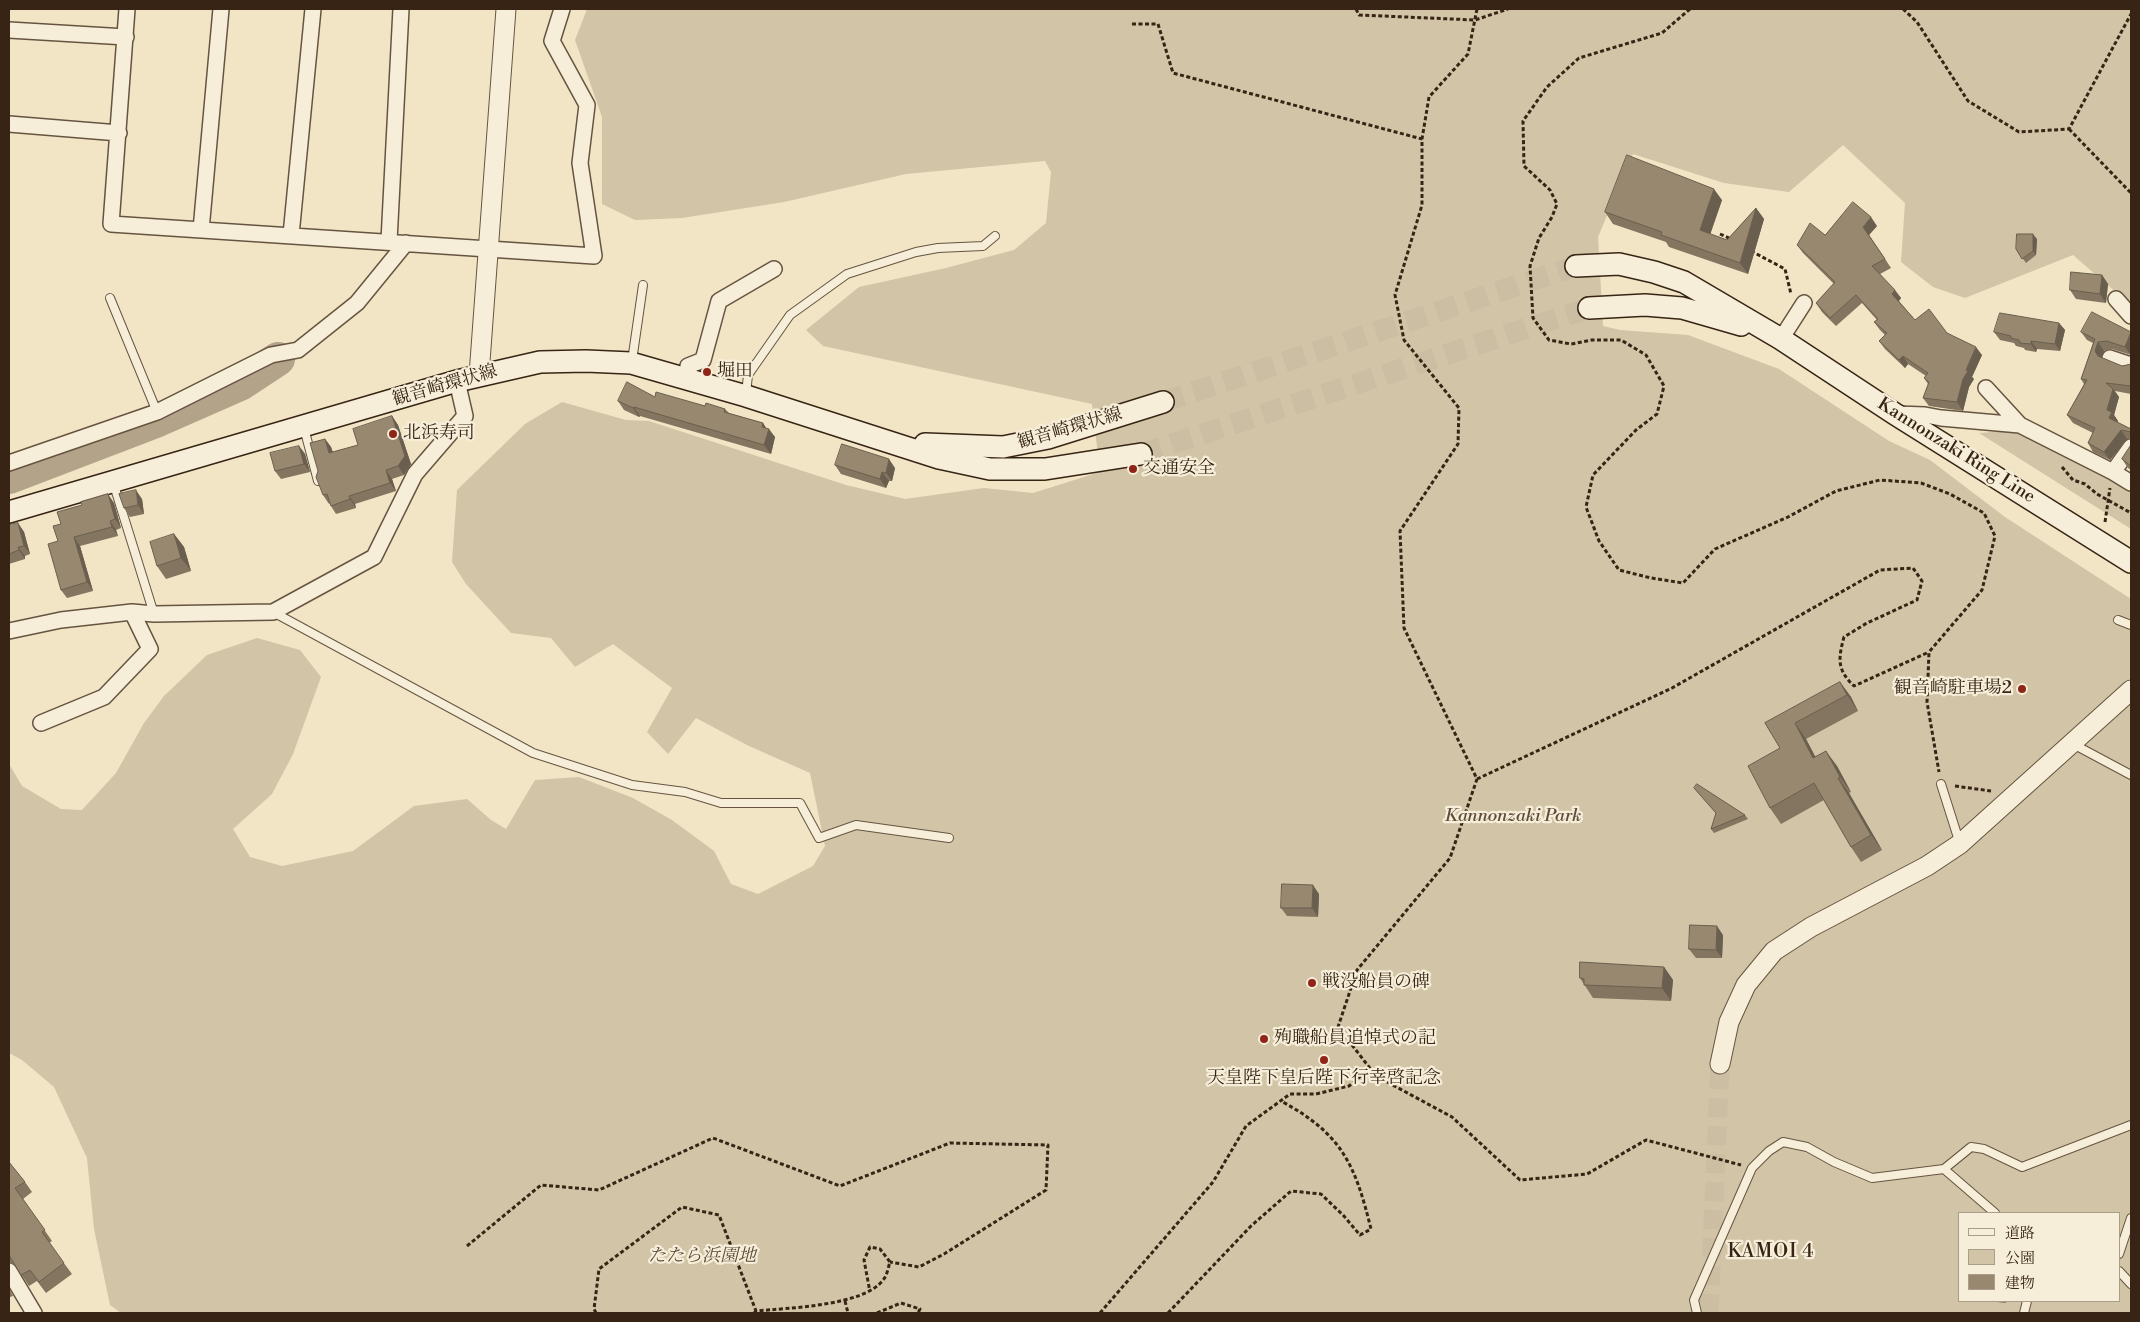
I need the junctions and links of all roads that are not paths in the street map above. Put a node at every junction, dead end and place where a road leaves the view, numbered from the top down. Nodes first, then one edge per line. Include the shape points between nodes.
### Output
1 (127, 9) edge
2 (221, 9) edge
3 (313, 9) edge
4 (401, 9) edge
5 (506, 9) edge
6 (562, 9) edge
7 (9, 30) edge
8 (126, 38) junction
9 (9, 124) edge
10 (119, 133) junction
11 (201, 230) junction
12 (291, 235) junction
13 (995, 236) dead end
14 (389, 241) junction
15 (406, 243) junction
16 (487, 249) junction
17 (1576, 266) tunnel mouth
18 (774, 270) dead end
19 (643, 285) dead end
20 (110, 298) dead end
21 (2116, 299) dead end
22 (1804, 303) road end
23 (1589, 308) tunnel mouth
24 (2131, 316) edge
25 (1781, 339) junction
26 (2110, 358) dead end
27 (631, 363) junction
28 (2130, 372) edge
29 (479, 375) junction
30 (686, 379) junction
31 (458, 381) junction
32 (1986, 388) dead end
33 (746, 396) junction
34 (1163, 402) tunnel mouth
35 (156, 412) junction
36 (1895, 414) junction
37 (2020, 425) junction
38 (304, 428) junction
39 (885, 440) junction
40 (2131, 447) edge
41 (1141, 454) tunnel mouth
42 (9, 462) edge
43 (2113, 472) junction
44 (318, 481) edge
45 (114, 482) junction
46 (2131, 483) edge
47 (9, 512) edge
48 (2131, 562) edge
49 (132, 612) junction
50 (273, 612) junction
51 (154, 614) junction
52 (2118, 620) dead end
53 (2131, 625) edge
54 (9, 631) edge
55 (2131, 690) edge
56 (41, 723) dead end
57 (2071, 744) junction
58 (2131, 775) edge
59 (1941, 784) road end
60 (949, 838) dead end
61 (1960, 844) junction
62 (1720, 1064) tunnel mouth
63 (2131, 1125) edge
64 (1944, 1169) junction
65 (1994, 1212) edge
66 (2131, 1218) edge
67 (2120, 1251) edge
68 (9, 1271) edge
69 (2120, 1272) edge
70 (2131, 1284) edge
71 (34, 1313) edge
72 (1697, 1313) edge

1 - 8 street
2 - 11 street
3 - 12 street
4 - 14 street
5 - 16 street
6 - 16 street via 552,41 587,104 580,164 594,256
7 - 8 street
8 - 10 street
9 - 10 street
10 - 11 street via 111,224
11 - 12 street
12 - 14 street
13 - 33 lane via 983,246 916,252 847,274 790,315 748,375
14 - 15 street
15 - 16 street
15 - 35 street via 357,303 298,350 271,356
16 - 29 street
17 - 25 main road, Kannonzaki Ring Line via 1619,264 1684,282
18 - 30 street via 719,301 703,360 688,366
19 - 27 lane
20 - 35 lane
21 - 24 street
22 - 25 street
23 - 25 main road, Kannonzaki Ring Line via 1646,305 1682,308
25 - 36 main road, Kannonzaki Ring Line
26 - 28 street
27 - 29 main road, 観音崎環状線 via 540,362
27 - 30 main road, 観音崎環状線
29 - 31 main road, 観音崎環状線
30 - 33 main road, 観音崎環状線
31 - 38 main road, 観音崎環状線
31 - 50 street via 465,416 416,474 374,557
32 - 37 street
33 - 39 main road, 観音崎環状線
34 - 39 main road, 観音崎環状線 via 1048,438 1003,447 943,446
35 - 42 street
36 - 37 street
36 - 48 main road, Kannonzaki Ring Line
37 - 43 street
38 - 44 lane
38 - 45 main road, 観音崎環状線
39 - 41 main road, 観音崎環状線 via 939,458 990,469 1045,469
40 - 43 street
43 - 46 street
45 - 47 main road, 観音崎環状線
45 - 51 lane
49 - 51 street
49 - 54 street via 61,620
49 - 56 street via 150,649 104,697
50 - 51 street
50 - 60 lane via 533,753 589,772 632,785 685,792 721,802 800,804 819,838 856,825
52 - 53 lane
55 - 57 street
57 - 58 lane
57 - 61 street
59 - 61 lane
61 - 62 street via 1927,866 1811,927 1774,951 1746,985 1729,1022
63 - 64 lane via 2022,1167 1984,1149 1971,1147
64 - 65 lane
64 - 72 lane via 1872,1178 1807,1147 1783,1142 1752,1168 1694,1300
66 - 67 lane
68 - 71 street
69 - 70 lane

